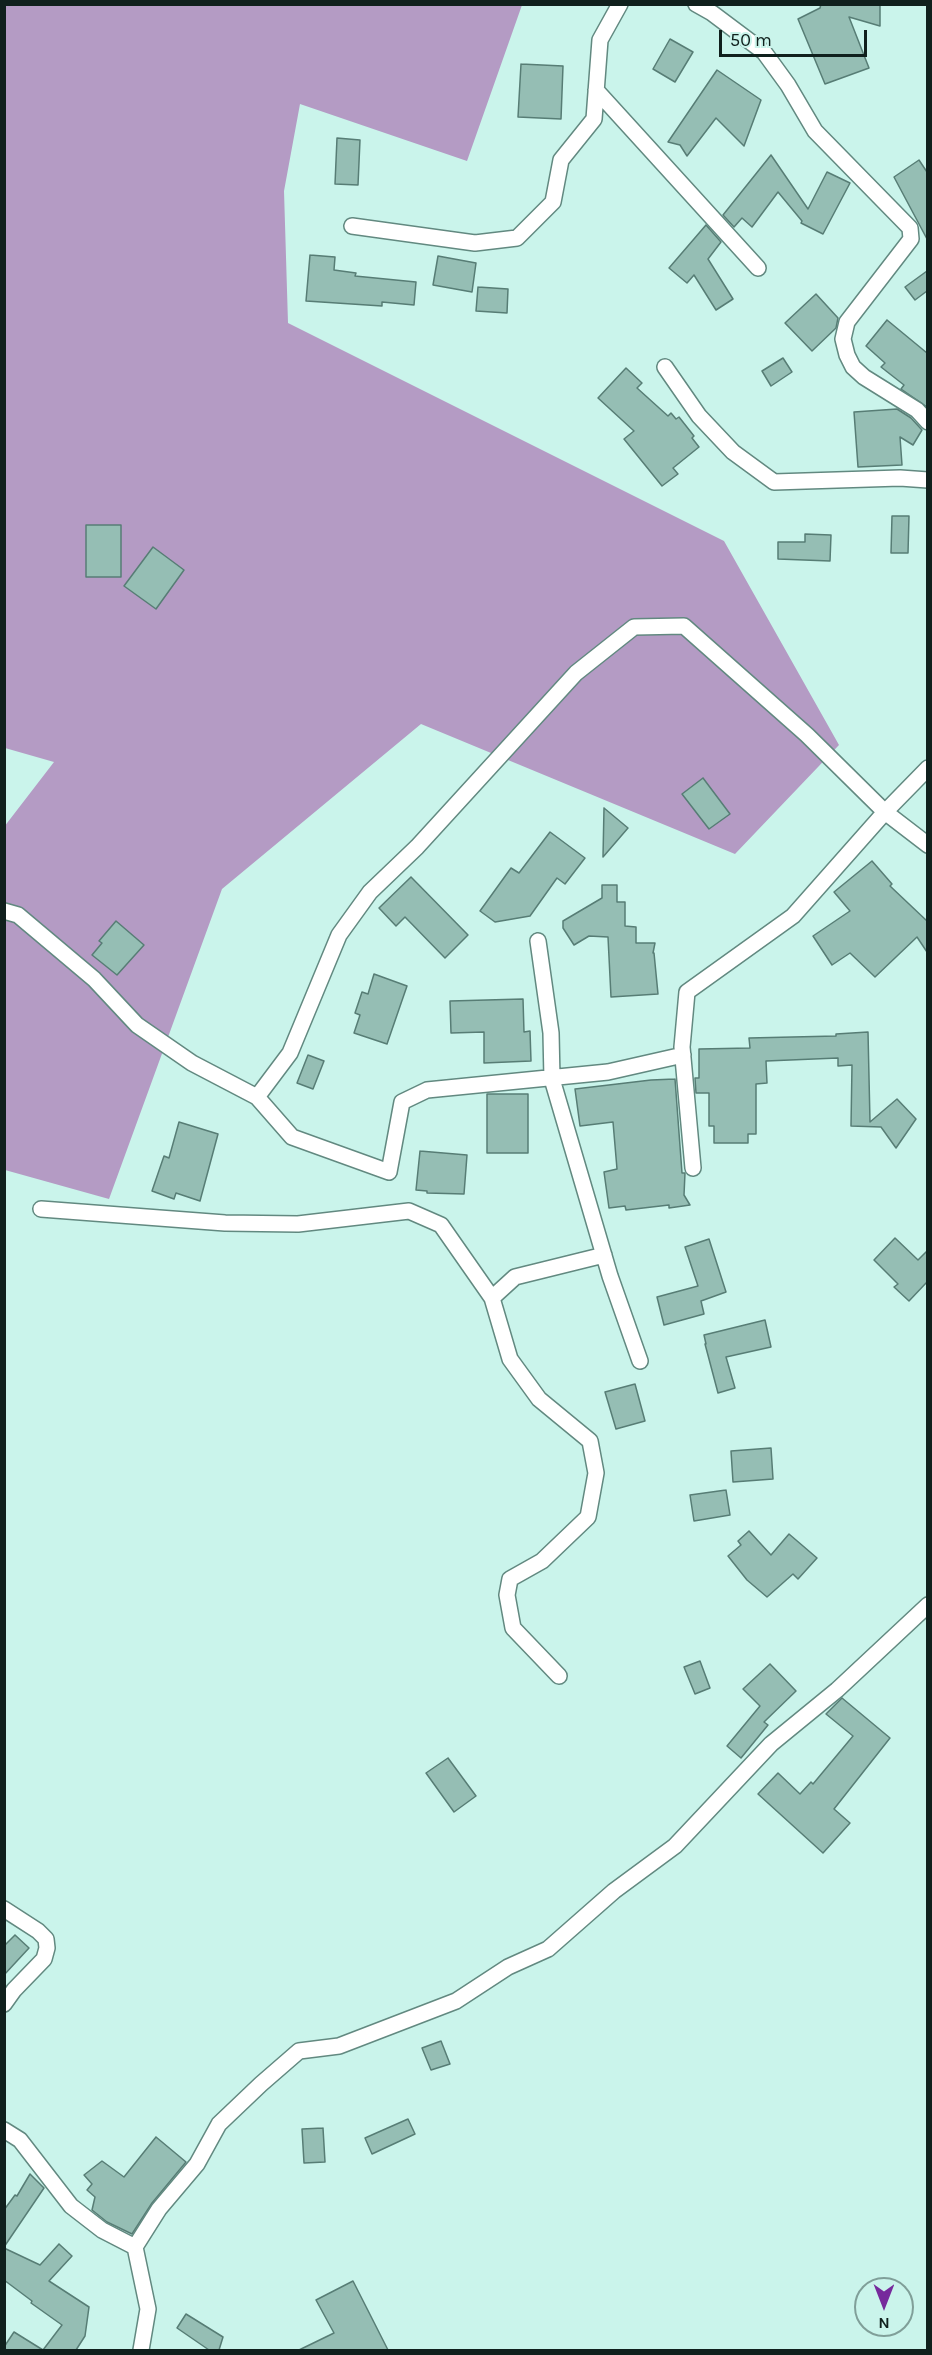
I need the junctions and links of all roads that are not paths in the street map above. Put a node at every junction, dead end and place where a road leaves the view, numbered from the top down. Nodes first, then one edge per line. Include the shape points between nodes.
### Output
1 (620, 4) edge
2 (696, 4) edge
3 (596, 90) junction
4 (352, 226) dead end
5 (758, 268) dead end
6 (665, 367) dead end
7 (927, 422) edge
8 (927, 480) edge
9 (927, 768) edge
10 (885, 812) junction
11 (927, 845) edge
12 (4, 911) edge
13 (538, 941) dead end
14 (683, 1055) junction
15 (552, 1079) junction
16 (257, 1097) junction
17 (693, 1168) dead end
18 (41, 1209) dead end
19 (604, 1255) junction
20 (492, 1298) junction
21 (640, 1361) dead end
22 (927, 1605) edge
23 (559, 1676) dead end
24 (4, 1909) edge
25 (4, 2004) edge
26 (4, 2130) edge
27 (135, 2247) junction
28 (141, 2350) edge

1 - 3 street via 600,40
2 - 7 street via 764,52 815,131 910,228 911,239 847,322 843,339 853,367 917,410
3 - 4 street via 594,119 561,160 553,202 517,238 475,243
3 - 5 street
6 - 8 street via 699,416 733,452 774,482
9 - 10 street
10 - 11 street
10 - 14 street via 793,916 687,992
10 - 16 street via 807,735 684,626 634,627 576,673 417,847 370,892 339,935 290,1053
12 - 16 street via 18,915 94,979 136,1025 192,1063
13 - 15 street via 551,1033
14 - 15 street via 608,1072
14 - 17 street
15 - 16 street via 427,1090 402,1102 389,1172 292,1137
15 - 19 street
18 - 20 street via 225,1223 298,1224 409,1210 441,1225
19 - 20 street via 515,1277
19 - 21 street
20 - 23 street via 510,1359 539,1399 590,1441 596,1473 588,1517 542,1561 510,1578 507,1595 513,1629
22 - 27 street via 837,1690 771,1744 675,1846 614,1891 548,1949 508,1968 456,2001 339,2046 299,2051 219,2124 197,2164 159,2209
24 - 25 street via 38,1931 46,1939 47,1948 44,1959
26 - 27 street via 20,2140 71,2206 102,2230
27 - 28 street via 148,2309

